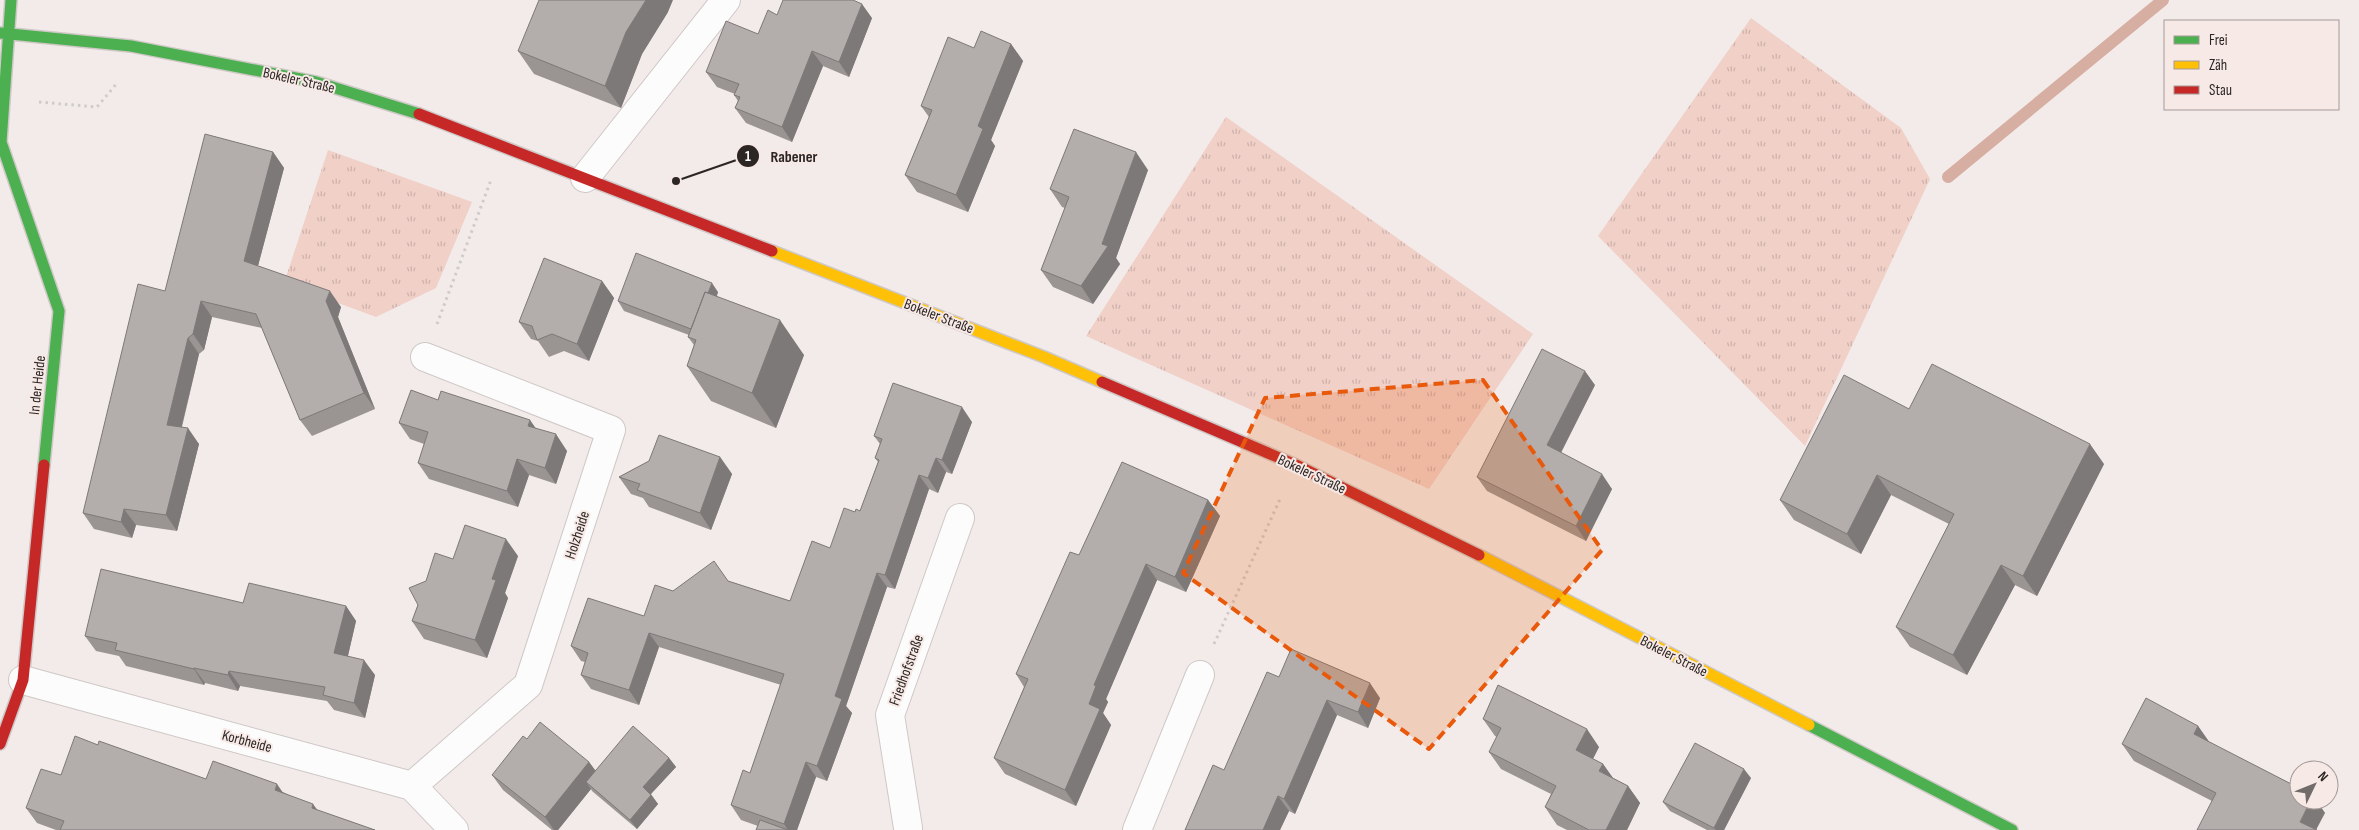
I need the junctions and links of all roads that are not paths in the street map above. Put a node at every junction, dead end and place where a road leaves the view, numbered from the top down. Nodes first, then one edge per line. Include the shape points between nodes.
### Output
1 (11, 0) edge
2 (726, 0) edge
3 (4, 34) edge
4 (585, 178) junction
5 (425, 357) road end
6 (960, 518) dead end
7 (1200, 675) road end
8 (23, 680) junction
9 (0, 744) edge
10 (412, 786) junction
11 (914, 829) edge
12 (454, 830) edge
13 (1137, 830) edge
14 (2012, 830) edge

1 - 3 main road, In der Heide
2 - 4 street
3 - 4 main road, Bokeler Straße via 131,46 316,82 411,111
3 - 8 main road, In der Heide via 1,142 59,311
4 - 14 main road, Bokeler Straße via 1044,357 1296,465
5 - 10 street, Holzheide via 611,430 528,685
6 - 11 street, Friedhofstraße via 890,715
7 - 13 street
8 - 9 main road, In der Heide
8 - 10 street, Korbheide
10 - 12 street

